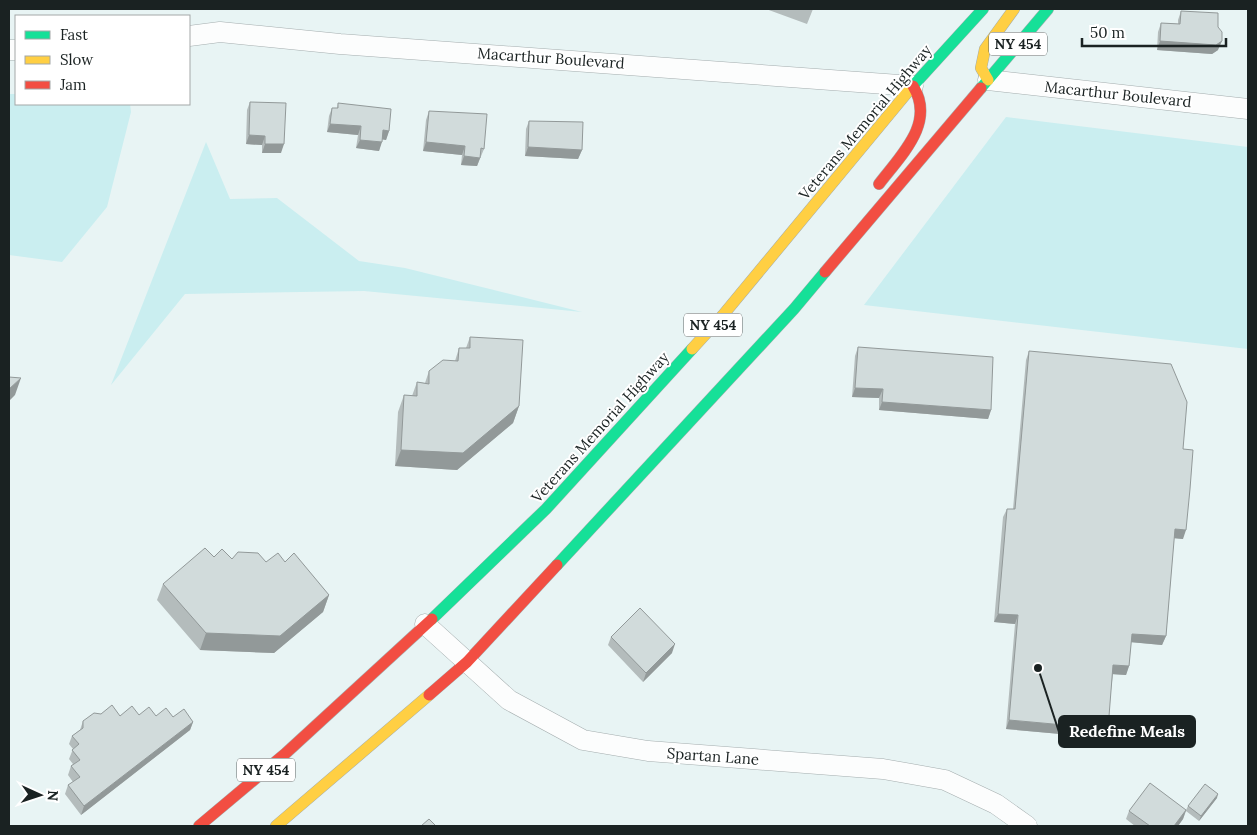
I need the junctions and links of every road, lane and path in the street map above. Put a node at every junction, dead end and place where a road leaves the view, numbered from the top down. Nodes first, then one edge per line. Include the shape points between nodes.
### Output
1 (983, 9) edge
2 (1014, 9) edge
3 (1048, 9) edge
4 (190, 36) edge
5 (988, 80) junction
6 (913, 86) junction
7 (1248, 109) edge
8 (870, 198) dead end
9 (859, 214) dead end
10 (794, 309) junction
11 (425, 624) junction
12 (467, 662) junction
13 (199, 826) edge
14 (276, 826) edge
15 (1027, 826) edge

1 - 6 highway, Veterans Memorial Highway / NY 454
2 - 5 highway via 985,49 981,68
3 - 5 highway, NY 454
4 - 6 street, Macarthur Boulevard via 220,32 340,44
5 - 7 street, Macarthur Boulevard
5 - 10 highway, NY 454
6 - 8 highway via 922,112 919,126
6 - 11 highway, Veterans Memorial Highway / NY 454 via 723,315 546,509
9 - 10 highway
10 - 12 highway, NY 454
11 - 12 street, Spartan Lane
11 - 13 highway, Veterans Memorial Highway / NY 454 via 286,753
12 - 14 highway, NY 454
12 - 15 street, Spartan Lane via 509,700 583,740 648,751 883,769 946,780 996,804

